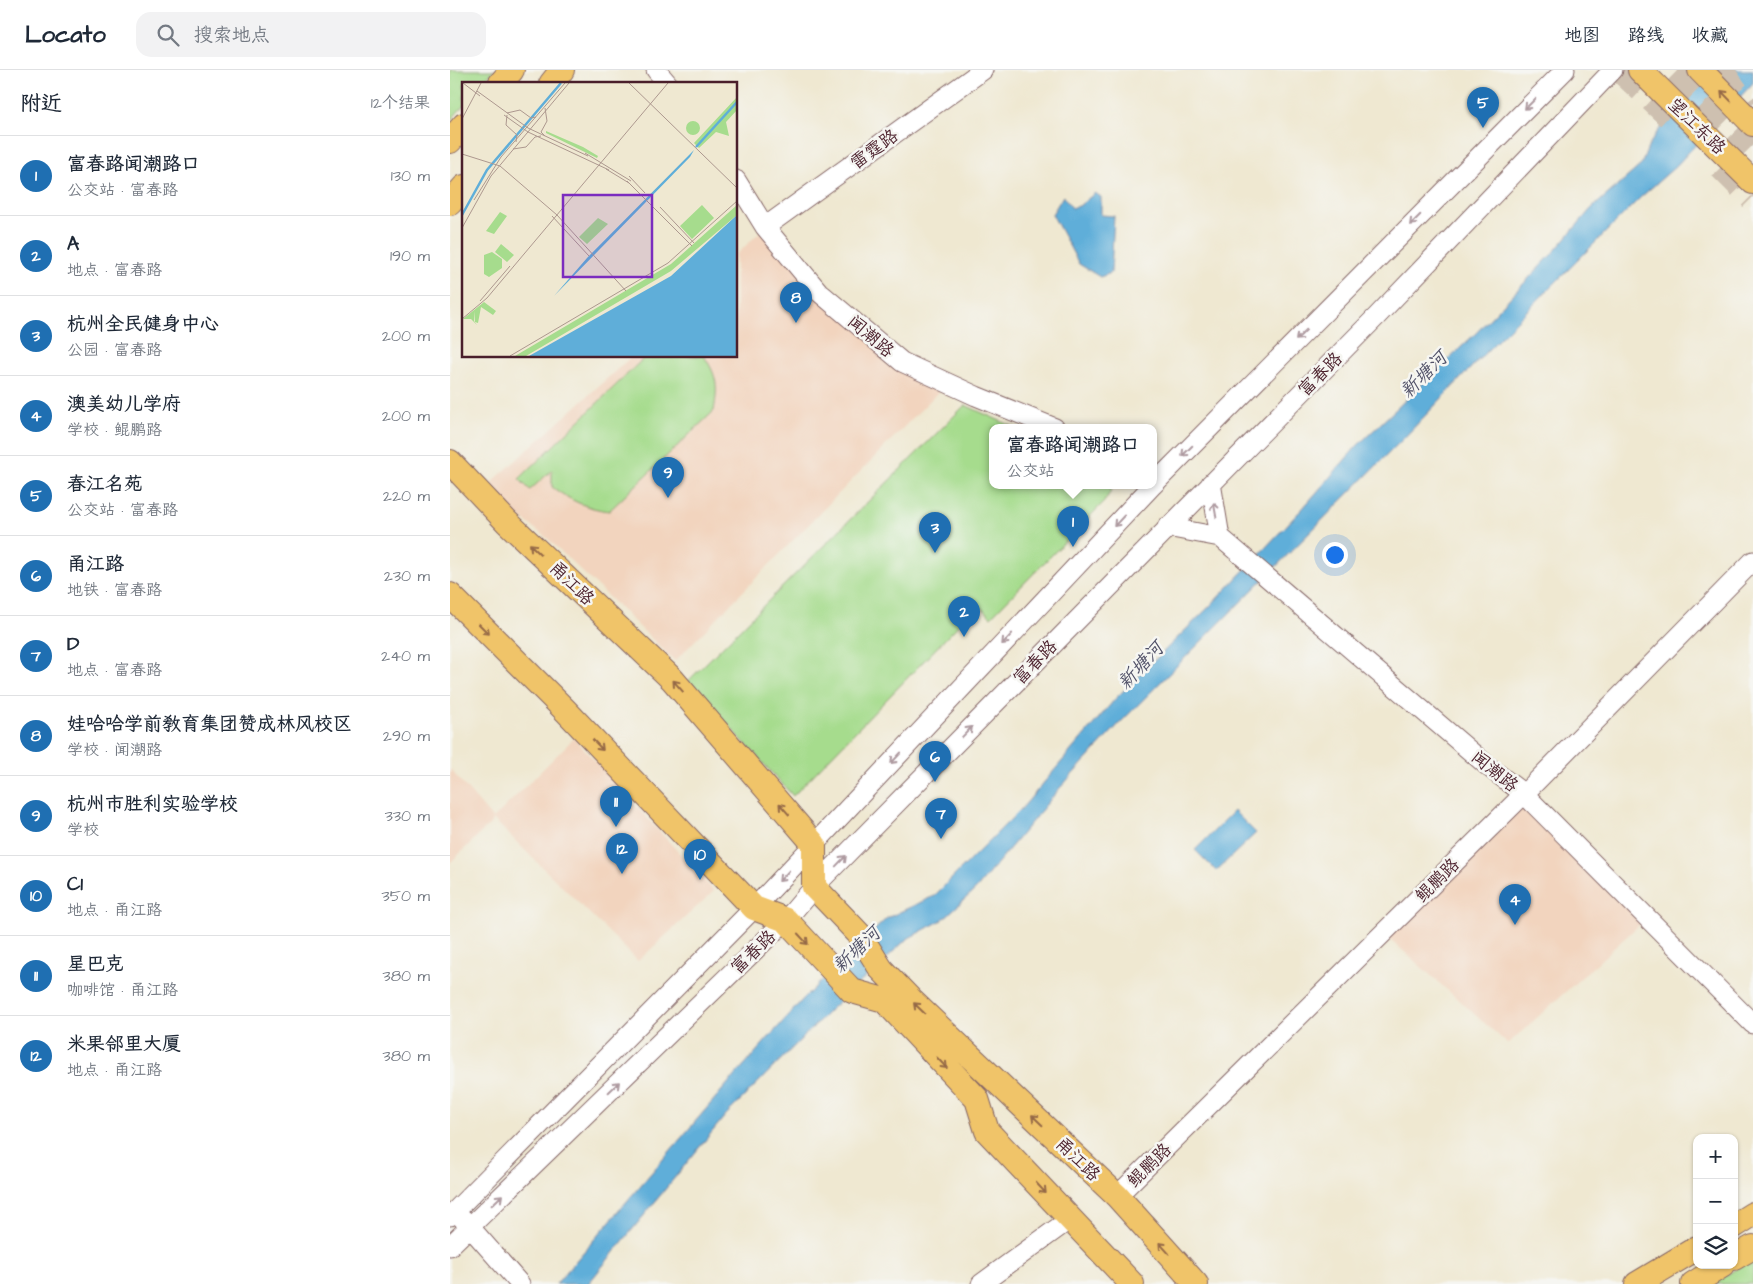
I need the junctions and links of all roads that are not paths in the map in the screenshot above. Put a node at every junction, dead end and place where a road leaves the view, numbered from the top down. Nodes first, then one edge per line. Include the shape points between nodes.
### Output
1 (512, 70) edge
2 (562, 70) edge
3 (656, 70) edge
4 (983, 70) edge
5 (1564, 70) edge
6 (1613, 70) edge
7 (1640, 70) edge
8 (1700, 70) edge
9 (502, 82) edge
10 (553, 82) edge
11 (666, 82) edge
12 (1752, 124) edge
13 (462, 127) edge
14 (450, 141) edge
15 (1753, 182) edge
16 (738, 183) edge
17 (462, 189) edge
18 (450, 203) edge
19 (765, 227) junction
20 (1045, 424) edge
21 (450, 462) edge
22 (1157, 479) edge
23 (1210, 483) junction
24 (1147, 489) edge
25 (1167, 527) junction
26 (1220, 537) junction
27 (1753, 561) edge
28 (450, 595) edge
29 (1524, 794) junction
30 (814, 844) junction
31 (814, 887) junction
32 (754, 908) junction
33 (786, 920) junction
34 (1753, 1024) edge
35 (1117, 1196) junction
36 (452, 1210) edge
37 (1753, 1214) edge
38 (1070, 1219) junction
39 (1737, 1224) edge
40 (470, 1226) junction
41 (450, 1246) edge
42 (1753, 1247) edge
43 (1693, 1250) edge
44 (1738, 1256) edge
45 (1717, 1269) edge
46 (520, 1284) edge
47 (981, 1284) edge
48 (1132, 1284) edge
49 (1196, 1284) edge
50 (1637, 1284) edge
51 (1693, 1284) edge

1 - 9 main road
2 - 10 main road
3 - 11 street
4 - 19 street, 雷霆路
5 -> 22 street, 富春路
6 - 23 street, 富春路 via 1377,316
7 - 15 main road, 望江东路
12 -> 8 main road
13 - 14 main road
16 - 19 street, 闻潮路
17 - 18 main road
19 - 20 street, 闻潮路 via 819,292 902,362
30 -> 21 main road, 甬江路 via 672,679
23 - 25 street, 富春路
26 -> 23 street
24 -> 30 street, 富春路
25 - 26 street, 闻潮路
31 -> 25 street, 富春路
26 - 29 street, 闻潮路
27 - 29 street, 鲲鹏路
28 -> 32 main road
29 - 34 street, 闻潮路
29 - 35 street, 鲲鹏路
30 - 31 main road
30 -> 32 street, 富春路
31 - 33 street, 富春路
35 -> 31 main road, 甬江路 via 881,969 859,934
32 - 33 main road
32 - 36 street, 富春路
33 -> 38 main road via 852,991 884,1000 977,1099 987,1131
40 -> 33 street, 富春路
49 -> 35 main road, 甬江路
36 - 40 street
37 - 39 main road
38 - 47 street
38 - 48 main road
40 - 41 street, 富春路
40 - 46 street
42 - 44 main road
43 - 50 main road
45 - 51 main road

